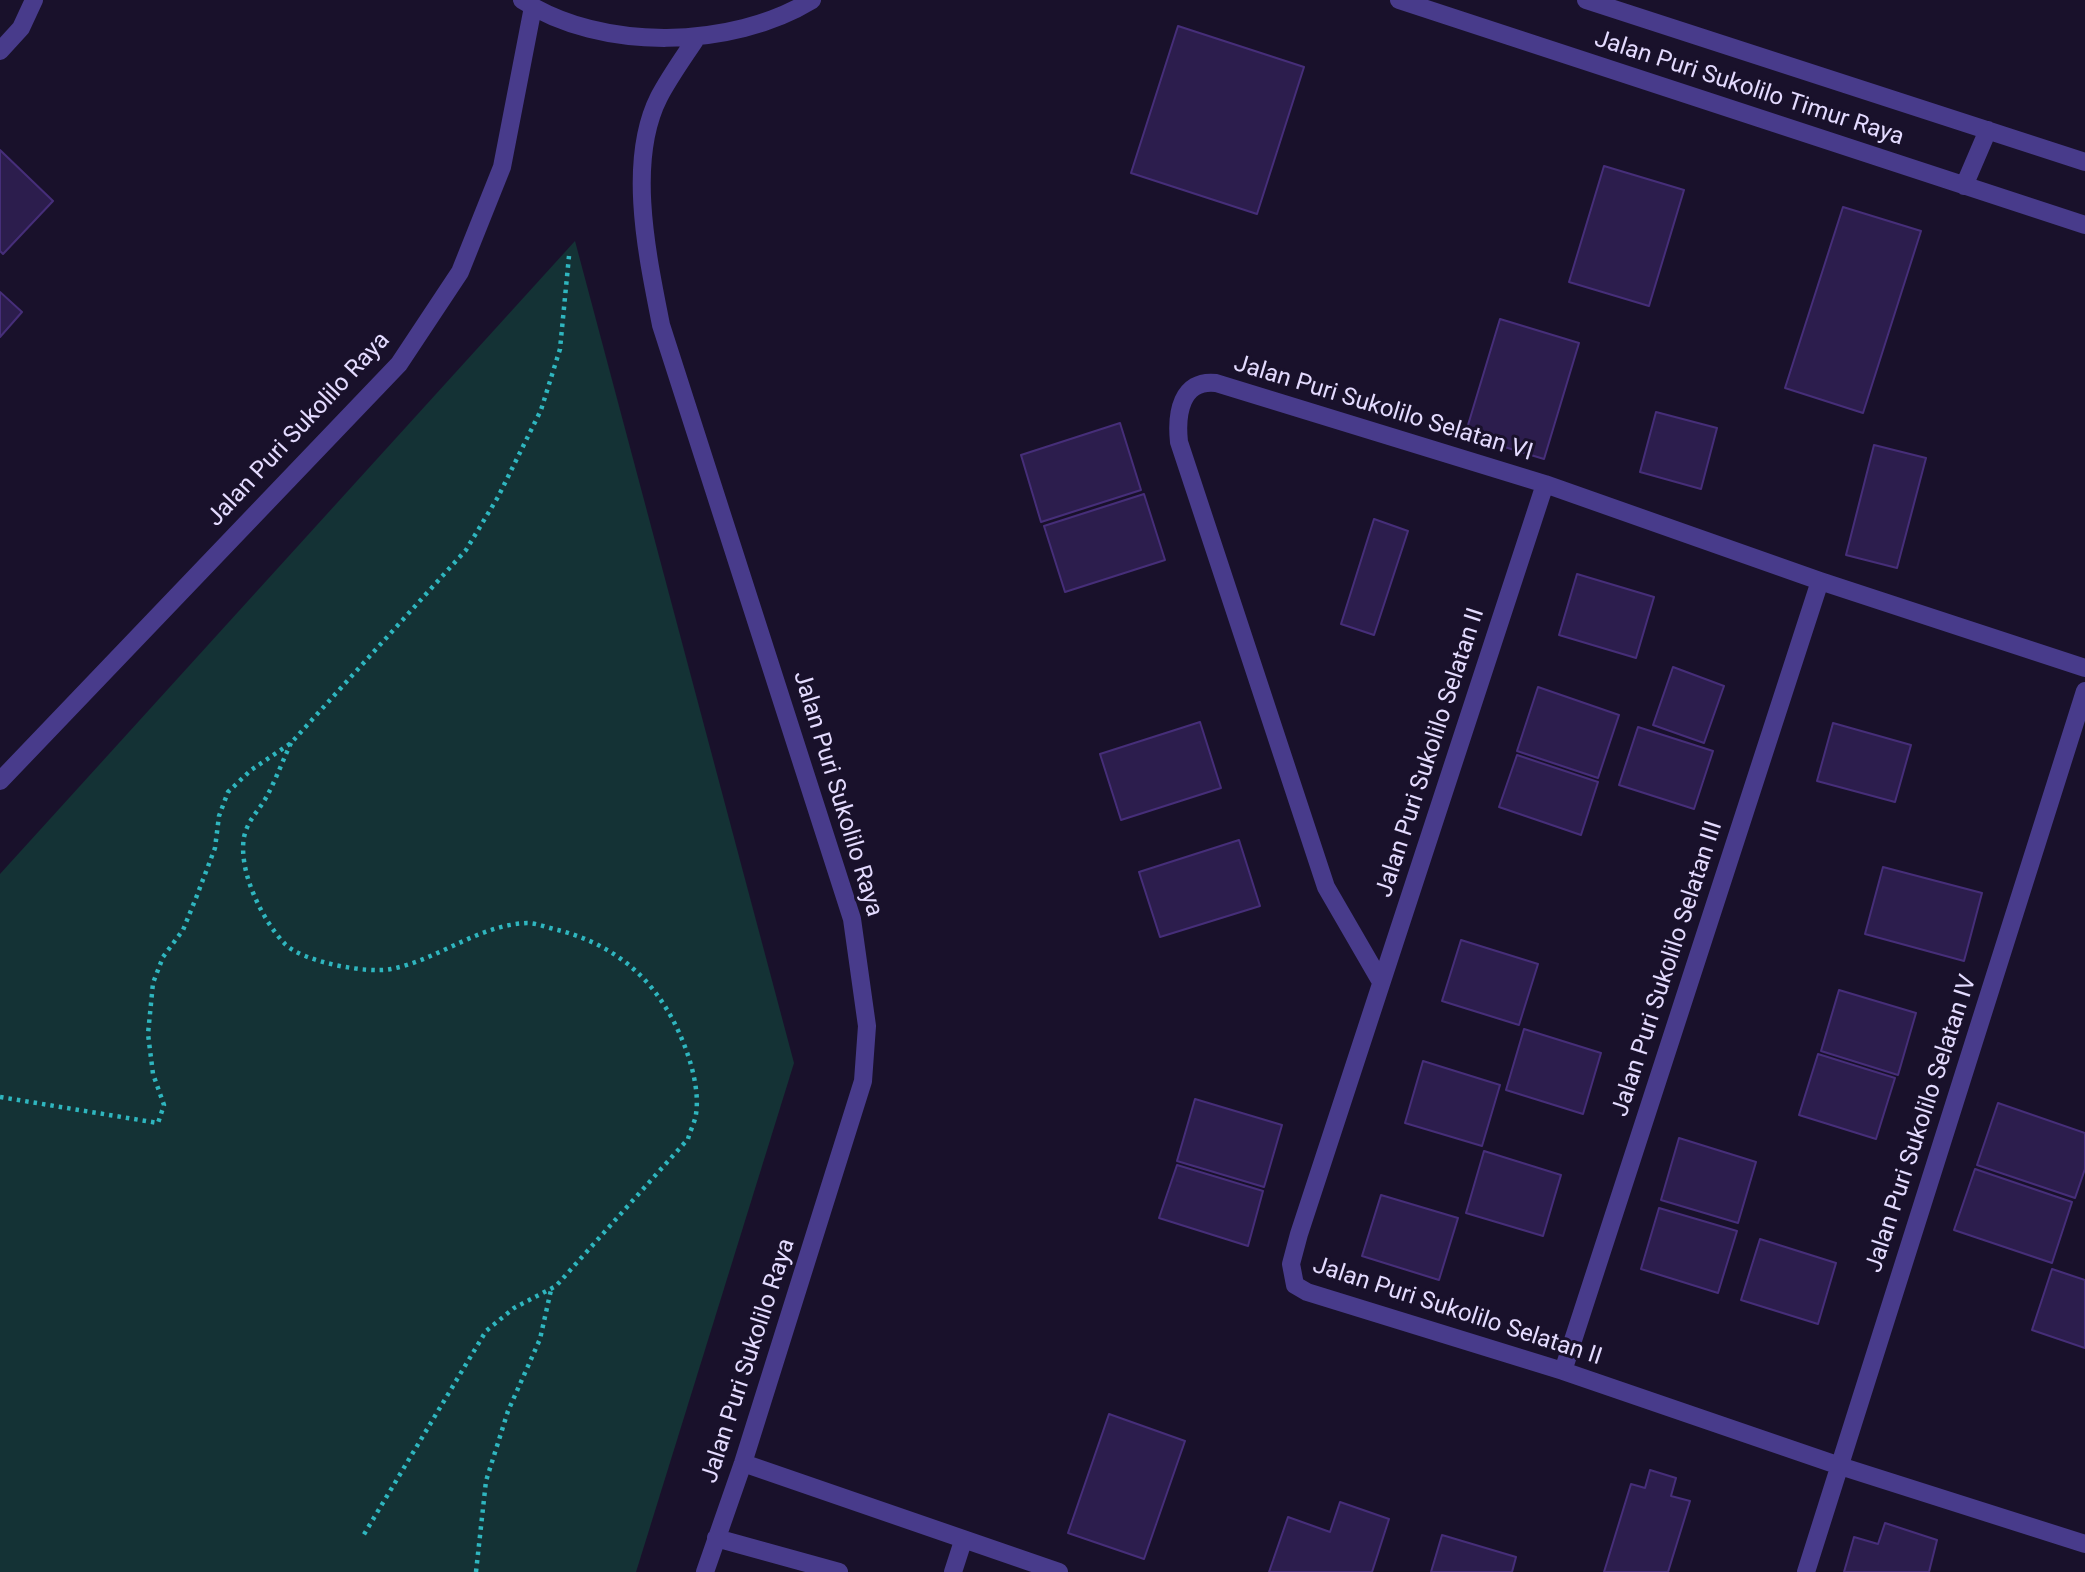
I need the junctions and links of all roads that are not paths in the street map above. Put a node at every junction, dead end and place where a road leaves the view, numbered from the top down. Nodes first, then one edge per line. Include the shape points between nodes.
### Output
1 (34, 0) edge
2 (812, 0) edge
3 (1399, 0) edge
4 (1586, 0) edge
5 (527, 4) edge
6 (697, 37) junction
7 (0, 51) edge
8 (1988, 130) junction
9 (2085, 162) edge
10 (1964, 186) junction
11 (2085, 225) edge
12 (1545, 484) junction
13 (1820, 581) junction
14 (2085, 668) edge
15 (2085, 691) edge
16 (0, 781) edge
17 (1381, 982) junction
18 (1563, 1371) junction
19 (743, 1463) junction
20 (1840, 1466) junction
21 (716, 1538) junction
22 (962, 1541) junction
23 (2085, 1544) edge
24 (705, 1572) edge
25 (839, 1572) edge
26 (953, 1572) edge
27 (1059, 1572) edge
28 (1806, 1572) edge

1 - 7 street via 21,29
2 - 6 street via 750,27
3 - 10 street, Jalan Puri Sukolilo Timur Raya
4 - 8 street, Jalan Puri Sukolilo Timur Raya
5 - 6 street via 585,27 640,38
5 - 16 street, Jalan Puri Sukolilo Raya via 502,167 460,272 399,364
6 - 19 street, Jalan Puri Sukolilo Raya via 658,98 645,149 644,235 661,325 852,919 867,1026 863,1081
8 - 9 street, Jalan Puri Sukolilo Timur Raya
8 - 10 street
10 - 11 street, Jalan Puri Sukolilo Timur Raya
12 - 13 street, Jalan Puri Sukolilo Selatan VI
12 - 17 street, Jalan Puri Sukolilo Selatan II
12 - 17 street, Jalan Puri Sukolilo Selatan VI via 1216,383 1192,385 1183,399 1179,442 1326,887
13 - 14 street, Jalan Puri Sukolilo Selatan VI
13 - 18 street, Jalan Puri Sukolilo Selatan III
15 - 20 street, Jalan Puri Sukolilo Selatan IV
17 - 18 street, Jalan Puri Sukolilo Selatan II via 1299,1234 1292,1280 1307,1292
18 - 20 street, Jalan Puri Sukolilo Selatan II
19 - 21 street, Jalan Puri Sukolilo Raya
19 - 22 street
20 - 23 street, Jalan Puri Sukolilo Selatan II
20 - 28 street, Jalan Puri Sukolilo Selatan IV
21 - 24 street, Jalan Puri Sukolilo Raya
21 - 25 street
22 - 26 street
22 - 27 street

